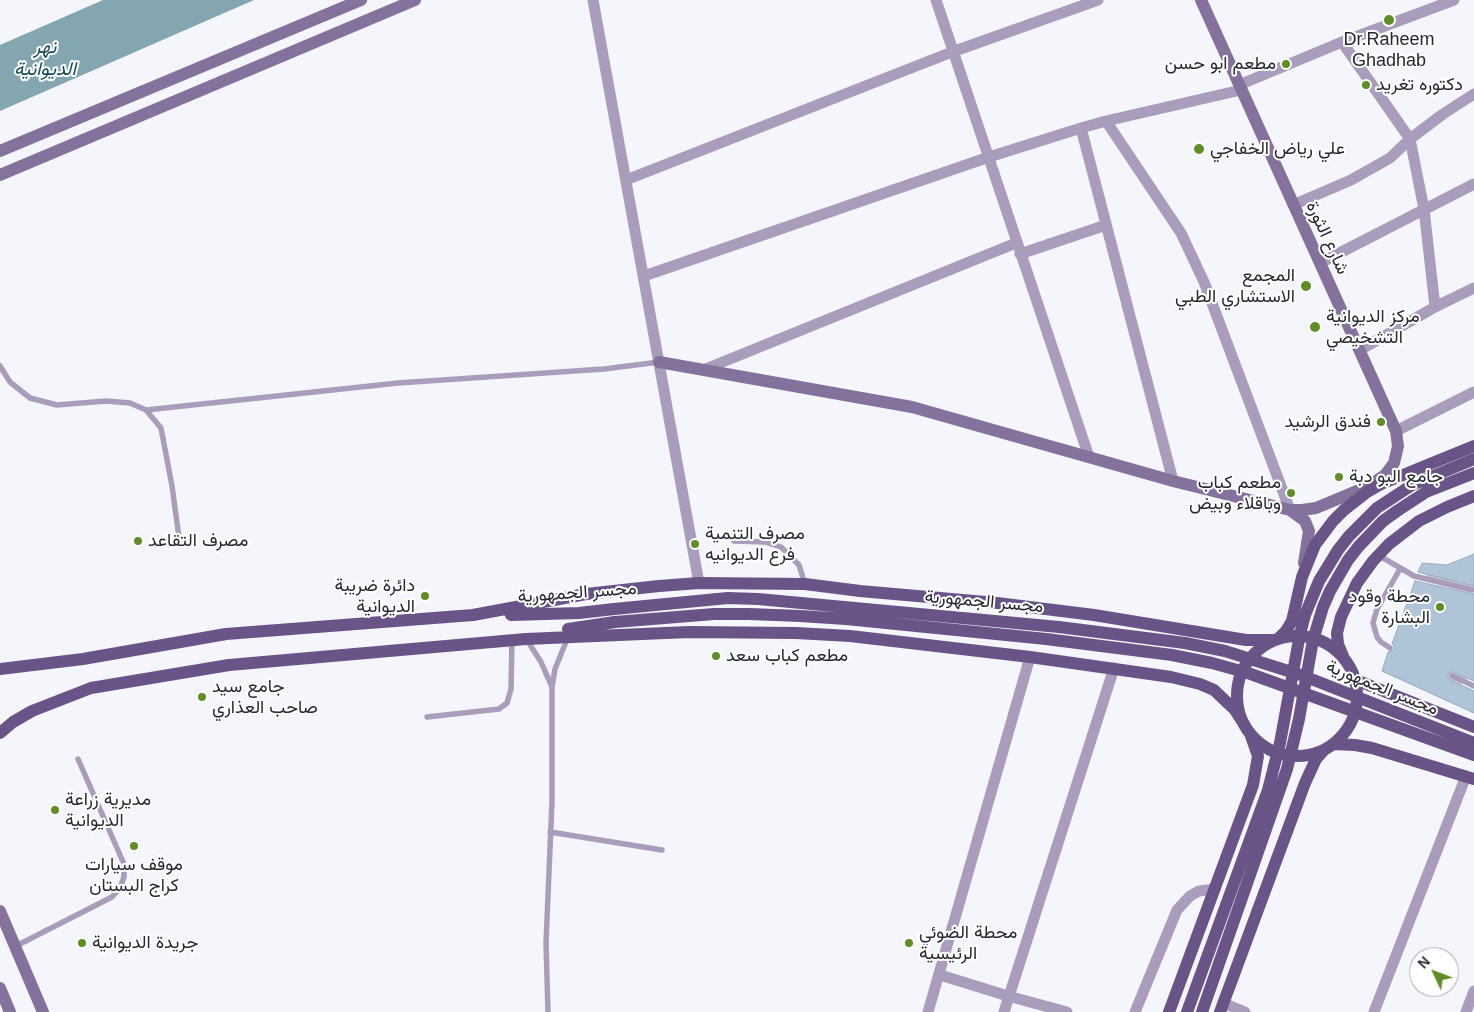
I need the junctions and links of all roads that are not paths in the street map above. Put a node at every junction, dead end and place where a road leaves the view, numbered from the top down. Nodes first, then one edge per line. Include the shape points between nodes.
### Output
1 (361, 0) edge
2 (415, 0) edge
3 (593, 0) edge
4 (936, 0) edge
5 (1098, 0) edge
6 (1201, 0) edge
7 (1454, 0) edge
8 (1342, 42) junction
9 (952, 52) junction
10 (1240, 88) junction
11 (1474, 94) edge
12 (1106, 121) junction
13 (1081, 128) junction
14 (1410, 139) junction
15 (0, 151) edge
16 (988, 157) junction
17 (0, 175) edge
18 (626, 180) junction
19 (1474, 184) edge
20 (1293, 205) junction
21 (1424, 209) junction
22 (1106, 225) junction
23 (1016, 242) junction
24 (1020, 254) junction
25 (1320, 263) junction
26 (644, 276) junction
27 (1474, 288) edge
28 (1435, 307) junction
29 (1360, 350) junction
30 (659, 362) junction
31 (0, 366) edge
32 (703, 370) junction
33 (1474, 392) edge
34 (146, 410) junction
35 (1396, 431) junction
36 (1474, 446) edge
37 (1089, 458) junction
38 (1474, 459) edge
39 (1474, 473) edge
40 (1394, 478) junction
41 (1173, 481) junction
42 (1370, 485) junction
43 (1474, 496) edge
44 (1355, 501) junction
45 (1290, 510) junction
46 (734, 541) dead end
47 (180, 545) dead end
48 (1378, 555) junction
49 (1400, 569) junction
50 (1302, 577) junction
51 (699, 583) junction
52 (805, 584) junction
53 (1472, 590) dead end
54 (473, 616) junction
55 (569, 636) junction
56 (526, 639) junction
57 (1276, 639) junction
58 (508, 640) junction
59 (1390, 648) dead end
60 (1343, 656) junction
61 (1030, 657) junction
62 (0, 668) edge
63 (1114, 668) junction
64 (1452, 676) dead end
65 (1356, 680) junction
66 (1474, 686) edge
67 (552, 687) junction
68 (427, 717) dead end
69 (1474, 727) edge
70 (1247, 729) junction
71 (0, 733) edge
72 (1474, 743) edge
73 (1328, 747) junction
74 (1474, 754) edge
75 (78, 759) dead end
76 (1470, 778) edge
77 (550, 832) junction
78 (662, 850) dead end
79 (1215, 889) junction
80 (0, 911) edge
81 (14, 947) junction
82 (940, 974) junction
83 (0, 988) edge
84 (1474, 991) edge
85 (1008, 996) junction
86 (1221, 1008) edge
87 (10, 1012) edge
88 (42, 1012) edge
89 (548, 1012) edge
90 (928, 1012) edge
91 (1004, 1012) edge
92 (1067, 1012) edge
93 (1135, 1012) edge
94 (1169, 1012) edge
95 (1187, 1012) edge
96 (1202, 1012) edge
97 (1245, 1012) edge
98 (1374, 1012) edge
99 (1466, 1012) edge

1 - 15 street
2 - 17 street
3 - 18 street
4 - 9 street
5 - 9 street
6 - 10 street, شارع الثورة
7 - 8 street
8 - 10 street
8 - 14 street
9 - 16 street
9 - 18 street
10 - 12 street
10 - 20 street, شارع الثورة
11 - 14 street
12 - 13 street
12 - 45 street via 1181,233 1204,282
13 - 16 street
13 - 22 street
14 - 20 street via 1390,158 1351,180
14 - 21 street
16 - 23 street
16 - 26 street
18 - 26 street
19 - 21 street
20 - 25 street, شارع الثورة
21 - 25 street
21 - 28 street
22 - 24 street
22 - 41 street
23 - 24 street
23 - 32 street
24 - 37 street
25 - 29 street, شارع الثورة
26 - 30 street
27 - 28 street
28 - 29 street
29 - 35 street, شارع الثورة
30 - 32 street
30 - 34 lane via 604,369 398,383
30 - 51 street
31 - 34 lane via 10,382 30,398 56,405 106,401 130,403
32 - 37 street via 912,407
33 - 35 street
34 - 47 lane via 161,428
35 - 42 street, شارع الثورة via 1398,446 1394,463 1385,475
36 - 40 main road
37 - 41 street
38 - 95 main road, bridge via 1412,485 1377,508 1349,536 1319,581 1300,634 1268,790
39 - 96 main road, bridge via 1426,492 1383,521 1359,546 1330,591 1313,640 1286,769
40 - 42 street
40 - 44 main road
41 - 45 street
42 - 44 street
42 - 45 street via 1316,508
43 - 48 main road via 1419,521
44 - 50 main road via 1333,521 1315,545
45 - 50 street via 1305,520 1308,531
46 - 52 lane via 765,542 781,547 799,565
48 - 49 lane
48 - 60 main road via 1356,583 1341,617 1337,633
49 - 53 lane via 1420,578
49 - 59 lane via 1373,623 1377,637
50 - 57 main road via 1292,621
51 - 52 main road
51 - 54 main road via 586,594
52 - 57 main road via 1085,614 1246,640
54 - 62 main road via 226,634 83,659
54 - 72 main road, مجسر الجمهورية, bridge via 579,613 728,598 1059,627 1225,651 1334,687
55 - 56 main road
55 - 61 main road via 796,633 850,636
55 - 67 lane via 555,669
56 - 58 main road
56 - 67 lane
57 - 60 main road via 1308,636 1327,643
57 - 70 main road via 1256,652 1239,681 1238,703
58 - 68 lane via 511,689 499,709
58 - 71 main road via 229,665 91,688 32,711
58 - 74 main road, مجسر الجمهورية, bridge via 615,622 714,614 809,617 1046,639 1212,663
60 - 65 main road
61 - 63 main road
61 - 82 street
63 - 70 main road via 1170,677 1214,690 1235,710
63 - 85 street
64 - 66 lane
65 - 69 main road
65 - 73 main road via 1354,715 1347,729
67 - 77 lane
70 - 73 main road via 1265,747 1284,754 1304,756
70 - 79 main road via 1258,756 1257,771
73 - 76 main road via 1355,745 1372,748
73 - 86 main road via 1316,759 1304,783
75 - 81 lane via 124,864 124,877 112,897
76 - 98 street
77 - 78 lane
77 - 89 lane via 546,943
79 - 93 street via 1199,891 1177,910
79 - 94 main road
80 - 81 street
81 - 88 street
82 - 85 street
82 - 90 street
83 - 87 street
84 - 99 street
85 - 91 street
85 - 92 street
86 - 97 street

